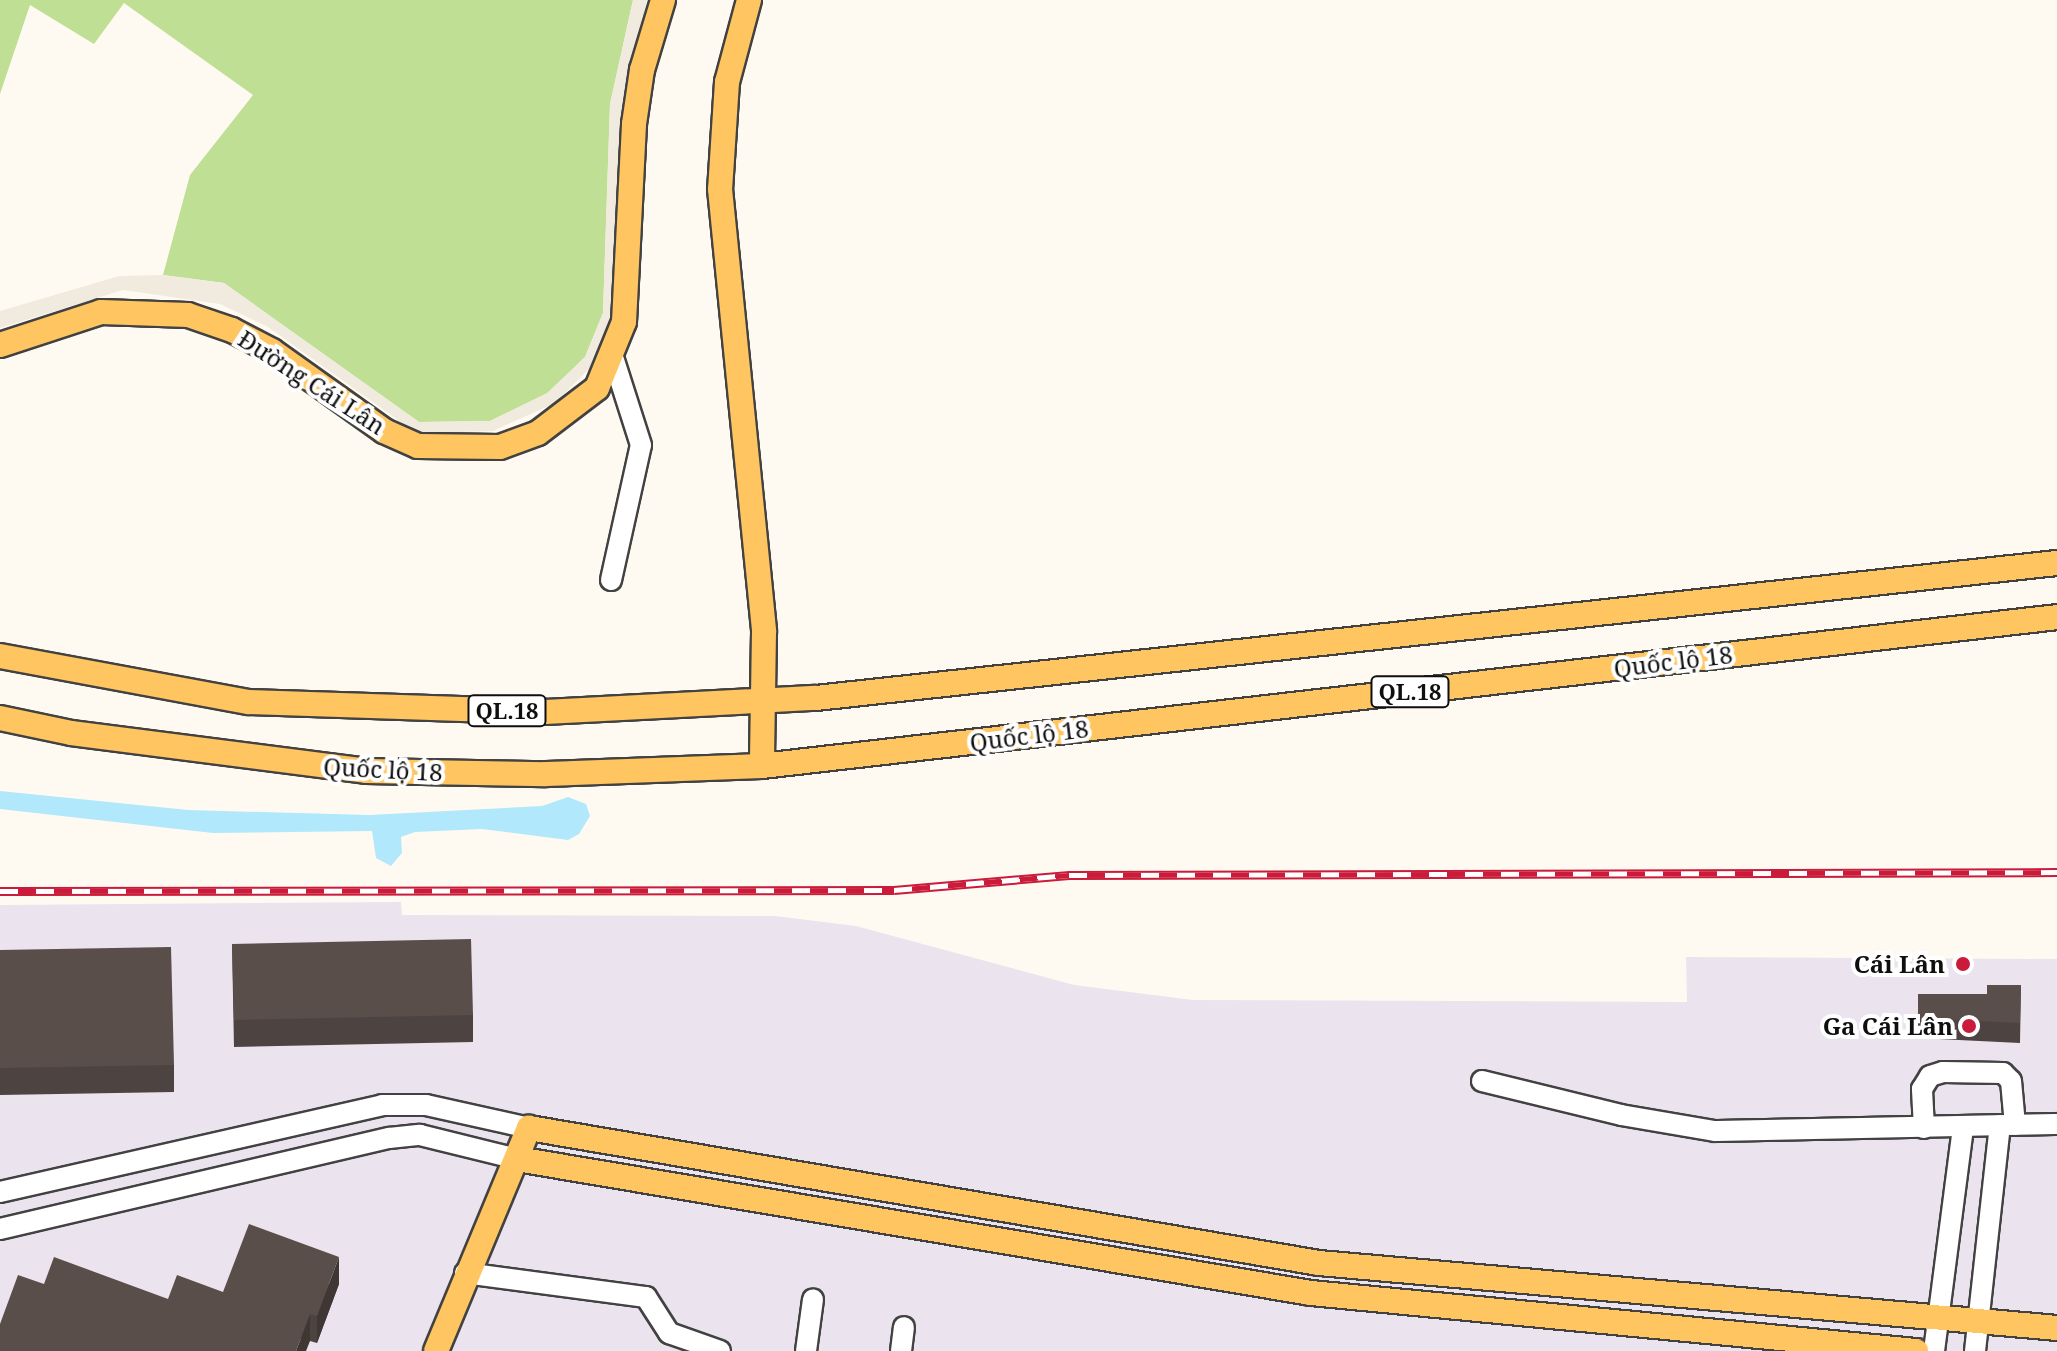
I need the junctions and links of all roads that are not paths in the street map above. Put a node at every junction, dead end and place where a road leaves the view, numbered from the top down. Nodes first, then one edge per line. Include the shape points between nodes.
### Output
1 (663, 0) edge
2 (744, 7) edge
3 (0, 345) edge
4 (613, 357) junction
5 (2057, 563) edge
6 (611, 580) dead end
7 (2057, 617) edge
8 (0, 656) edge
9 (766, 702) junction
10 (0, 718) edge
11 (762, 766) junction
12 (1482, 1081) dead end
13 (2057, 1124) edge
14 (2008, 1125) junction
15 (1963, 1127) junction
16 (529, 1128) junction
17 (1924, 1128) junction
18 (517, 1159) junction
19 (0, 1192) edge
20 (0, 1229) edge
21 (465, 1273) junction
22 (813, 1299) dead end
23 (1938, 1318) junction
24 (1978, 1321) junction
25 (904, 1327) dead end
26 (2057, 1328) edge
27 (443, 1349) edge
28 (720, 1351) edge
29 (806, 1351) edge
30 (901, 1351) edge
31 (1916, 1351) edge
32 (1934, 1351) edge
33 (1975, 1351) edge

1 - 4 main road, Đường Cái Lân via 640,84 630,279
2 - 9 main road via 727,82 720,189 764,632
3 - 4 main road, Đường Cái Lân via 101,312 188,315 272,351 384,431 418,446 467,450 500,447 549,426 597,388
4 - 6 street via 641,445
5 - 9 main road, QL.18
7 - 11 main road, Quốc lộ 18 / QL.18
8 - 9 main road, QL.18 via 249,702 545,712
9 - 11 main road
10 - 11 main road, Quốc lộ 18 / QL.18 via 71,733 366,771 546,774
12 - 17 street via 1621,1115 1715,1131
13 - 14 street
14 - 15 street
14 - 17 street via 2011,1081 2003,1073 1943,1072 1930,1076 1922,1089
14 - 24 street
15 - 17 street
15 - 23 street
16 - 18 main road
16 - 19 street via 426,1105 382,1105
16 - 23 main road via 1319,1263
18 - 20 street via 420,1135 389,1138
18 - 21 main road
18 - 31 main road via 1311,1293
21 - 27 main road
21 - 28 street via 646,1297 669,1333
22 - 29 street
23 - 24 main road
23 - 32 street
24 - 26 main road
24 - 33 street
25 - 30 street

